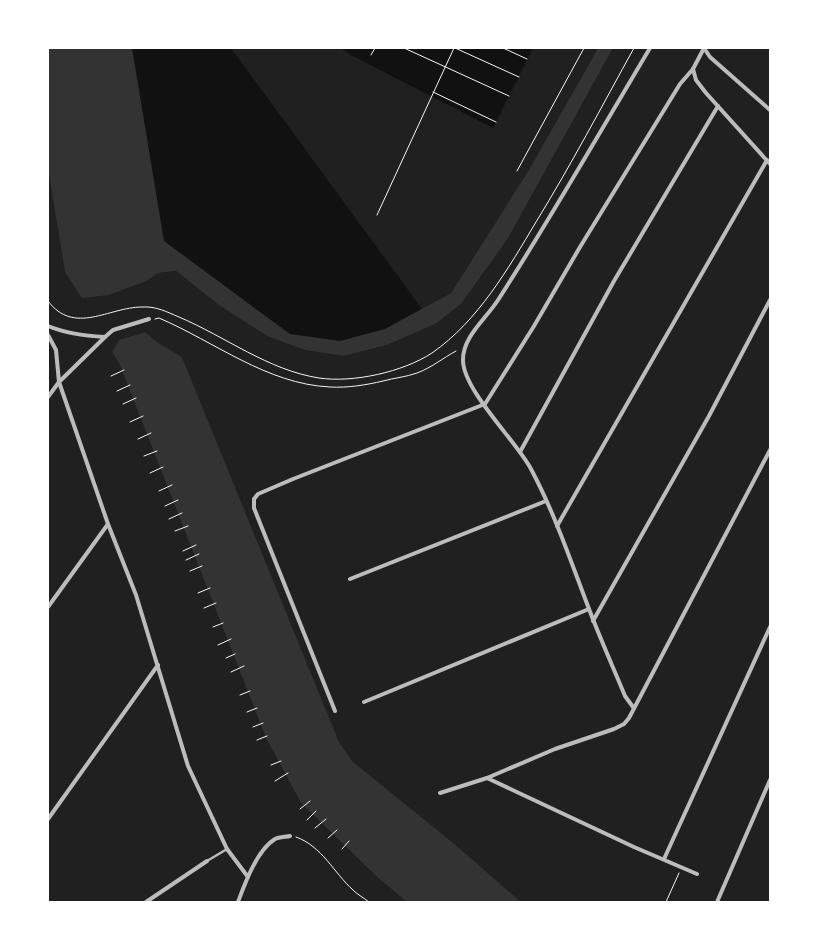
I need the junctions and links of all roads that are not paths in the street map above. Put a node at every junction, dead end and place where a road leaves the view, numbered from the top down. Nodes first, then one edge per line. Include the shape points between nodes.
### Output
1 (650, 48) edge
2 (704, 48) edge
3 (694, 69) junction
4 (718, 106) junction
5 (770, 110) edge
6 (767, 160) junction
7 (770, 164) edge
8 (770, 300) edge
9 (149, 319) road end
10 (48, 326) edge
11 (48, 335) edge
12 (105, 337) junction
13 (58, 382) junction
14 (48, 397) edge
15 (484, 404) junction
16 (770, 450) edge
17 (520, 452) junction
18 (546, 501) junction
19 (108, 524) junction
20 (557, 526) junction
21 (350, 579) dead end
22 (48, 607) edge
23 (589, 609) junction
24 (594, 621) junction
25 (770, 627) edge
26 (158, 665) junction
27 (364, 702) dead end
28 (633, 707) junction
29 (335, 711) dead end
30 (487, 778) junction
31 (770, 780) edge
32 (440, 793) dead end
33 (48, 819) edge
34 (290, 836) road end
35 (227, 849) junction
36 (664, 860) junction
37 (206, 861) joint
38 (697, 874) dead end
39 (248, 877) junction
40 (146, 902) edge
41 (238, 902) edge
42 (716, 902) edge

1 - 15 street via 549,219 497,302 470,337 463,361 465,371
2 - 3 street
2 - 5 street
3 - 4 street via 696,80
3 - 15 street via 680,84
4 - 6 street
4 - 17 street via 614,281
6 - 7 street
6 - 20 street
8 - 24 street via 710,416
9 - 12 street via 113,330
10 - 12 street via 76,335
11 - 13 street via 56,350
12 - 13 street
13 - 14 street
13 - 19 street
15 - 17 street
15 - 29 street via 294,479 258,494 254,499 254,508
16 - 28 street
17 - 18 street
18 - 20 street
18 - 21 street
19 - 22 street
19 - 26 street via 136,594
20 - 23 street
23 - 24 street
23 - 27 street
24 - 28 street via 625,696
25 - 36 street
26 - 33 street
26 - 35 street via 188,766
28 - 30 street via 624,724 614,729 555,749
30 - 32 street
30 - 36 street
31 - 42 street
34 - 39 street via 276,838 264,849
35 - 37 street
35 - 39 street
36 - 38 street
37 - 40 street
39 - 41 street

